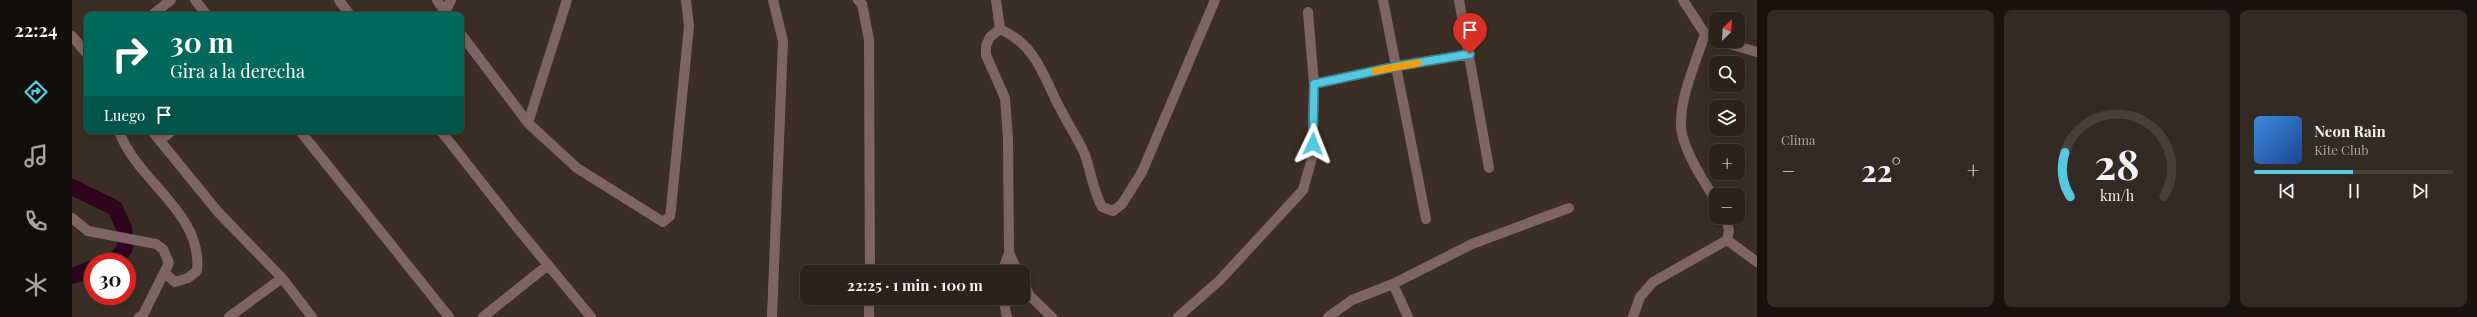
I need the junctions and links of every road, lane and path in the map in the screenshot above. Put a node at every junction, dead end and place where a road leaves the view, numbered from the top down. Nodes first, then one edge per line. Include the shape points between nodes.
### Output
1 (171, 0) edge
2 (195, 0) edge
3 (339, 0) edge
4 (437, 0) edge
5 (451, 0) edge
6 (567, 0) edge
7 (686, 0) edge
8 (774, 0) edge
9 (858, 0) edge
10 (996, 0) edge
11 (1216, 0) edge
12 (1383, 0) edge
13 (1459, 0) edge
14 (1682, 0) edge
15 (156, 12) edge
16 (205, 12) edge
17 (348, 12) edge
18 (445, 12) edge
19 (447, 12) edge
20 (1308, 12) dead end
21 (1000, 29) junction
22 (1705, 34) junction
23 (72, 36) edge
24 (1709, 36) edge
25 (464, 38) edge
26 (1743, 48) edge
27 (84, 50) edge
28 (1757, 52) edge
29 (1470, 54) junction
30 (1398, 66) junction
31 (1314, 84) junction
32 (528, 123) junction
33 (120, 134) edge
34 (155, 134) edge
35 (168, 134) edge
36 (302, 134) edge
37 (443, 134) edge
38 (160, 140) junction
39 (1489, 168) dead end
40 (1709, 189) edge
41 (1569, 208) dead end
42 (72, 218) edge
43 (1426, 219) dead end
44 (1728, 224) edge
45 (1728, 240) junction
46 (1009, 253) junction
47 (1757, 262) edge
48 (870, 265) edge
49 (1005, 265) edge
50 (1015, 265) edge
51 (548, 266) junction
52 (166, 274) junction
53 (282, 278) junction
54 (1393, 284) junction
55 (1030, 296) edge
56 (869, 305) edge
57 (1004, 305) edge
58 (139, 317) edge
59 (229, 317) edge
60 (312, 317) edge
61 (449, 317) edge
62 (483, 317) edge
63 (591, 317) edge
64 (772, 317) edge
65 (868, 317) edge
66 (1007, 317) edge
67 (1052, 317) edge
68 (1178, 317) edge
69 (1328, 317) edge
70 (1408, 317) edge
71 (1633, 317) edge

1 - 15 street
2 - 16 street
3 - 17 street
4 - 18 street
5 - 19 street
6 - 32 street
7 - 32 street via 689,26 671,209 666,221 659,221 577,168
8 - 64 street via 783,41
9 - 48 street via 862,4 869,40
10 - 21 street
11 - 21 street via 1142,172 1122,204 1113,211 1102,207 1097,198 1085,154 1060,110 1043,69 1015,36
12 - 30 street
13 - 29 street
14 - 22 street
20 - 31 street
21 - 46 street via 990,37 986,55 1005,98
22 - 24 street
22 - 40 street via 1682,109 1682,137 1692,161
23 - 27 street
25 - 32 street
26 - 28 street
29 - 30 street
29 - 39 street
30 - 31 street
30 - 43 street
31 - 68 street via 1312,158 1303,190 1220,280
33 - 52 street via 122,141 147,175 186,222 195,240 199,256 197,271 188,278 175,282
34 - 38 street
35 - 38 street
36 - 61 street
37 - 51 street
38 - 53 street via 218,212
41 - 54 street via 1472,244
42 - 52 street via 88,232 156,244 163,249 170,263
44 - 45 street
45 - 47 street
45 - 71 street via 1653,282 1640,297
46 - 49 street
46 - 50 street
51 - 62 street
51 - 63 street
52 - 58 street via 143,315
53 - 59 street
53 - 60 street
54 - 69 street via 1352,300
54 - 70 street
55 - 67 street
56 - 65 street
57 - 66 street

